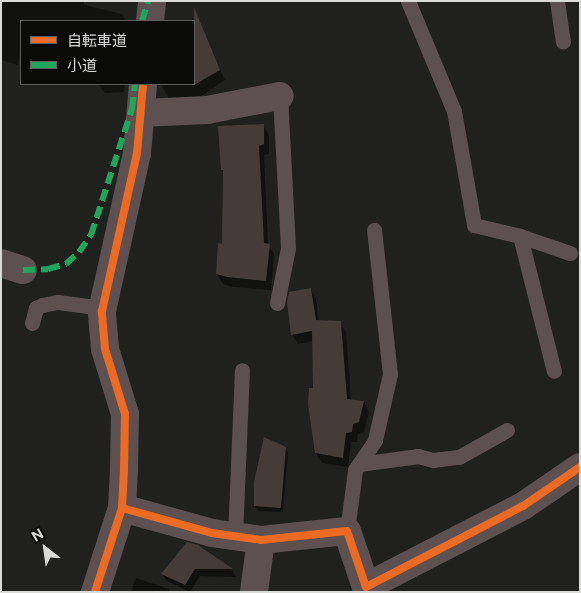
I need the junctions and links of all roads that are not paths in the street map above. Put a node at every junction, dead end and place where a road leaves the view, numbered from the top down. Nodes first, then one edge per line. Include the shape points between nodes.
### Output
1 (152, 1) edge
2 (408, 1) edge
3 (557, 1) edge
4 (150, 20) edge
5 (563, 42) dead end
6 (144, 85) edge
7 (280, 96) joint
8 (141, 112) junction
9 (374, 230) dead end
10 (520, 236) junction
11 (570, 252) dead end
12 (277, 303) dead end
13 (103, 308) junction
14 (32, 323) dead end
15 (242, 370) dead end
16 (554, 371) dead end
17 (507, 430) dead end
18 (358, 464) junction
19 (580, 468) edge
20 (122, 508) junction
21 (348, 531) junction
22 (248, 538) junction
23 (366, 589) edge
24 (95, 592) edge
25 (254, 592) edge

1 - 4 street
2 - 10 lane via 454,112 474,225
3 - 5 lane
6 - 8 street
7 - 8 street via 207,110
7 - 12 lane via 288,248
8 - 13 street via 136,153
9 - 18 lane via 390,374 375,440
10 - 11 lane
10 - 16 lane
13 - 14 lane via 58,302 42,305 36,308
13 - 20 street via 105,349 125,414
15 - 22 lane
17 - 18 lane via 459,457 433,460 418,456
18 - 21 lane
19 - 23 street via 523,506
20 - 22 street via 212,533
20 - 24 street
21 - 22 street
21 - 23 street
22 - 25 street

